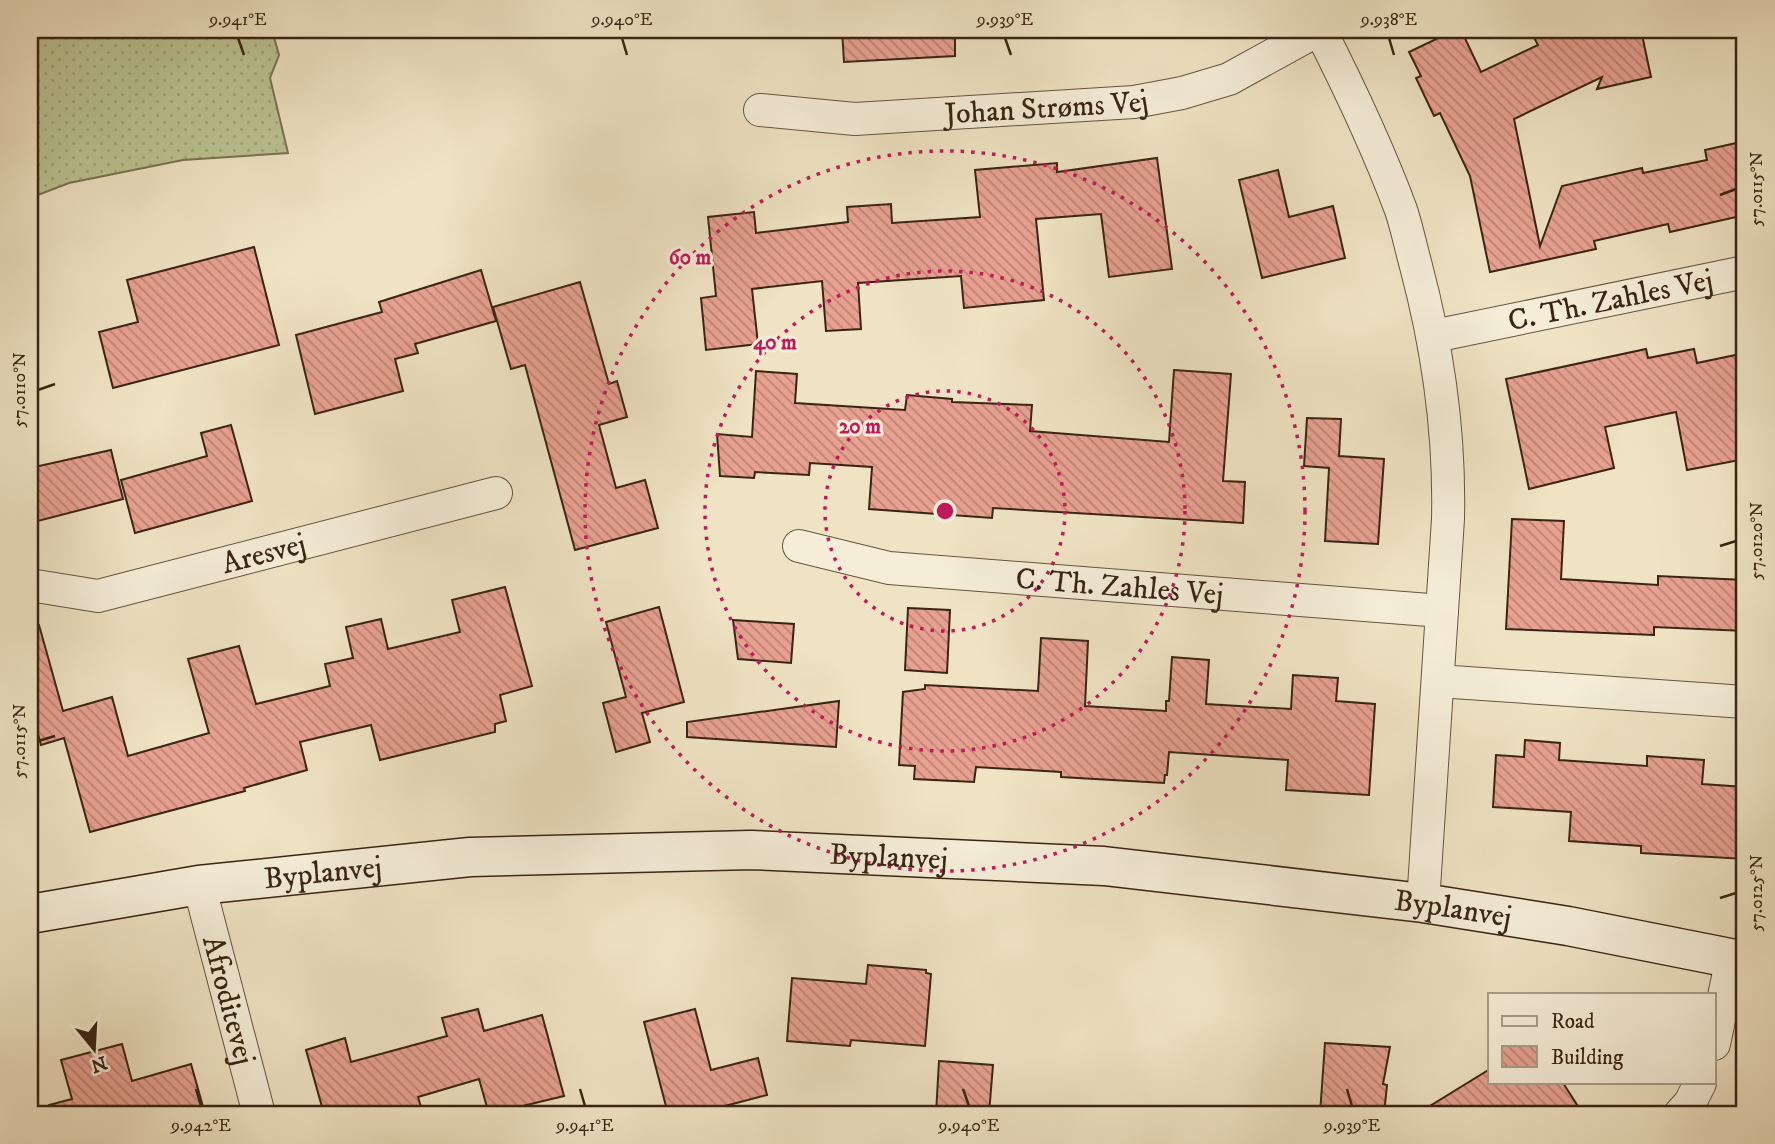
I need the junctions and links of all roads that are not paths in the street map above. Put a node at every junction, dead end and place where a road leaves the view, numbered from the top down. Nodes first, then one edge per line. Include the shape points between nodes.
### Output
1 (1319, 30) edge
2 (760, 110) dead end
3 (1745, 272) edge
4 (1434, 336) junction
5 (496, 493) dead end
6 (799, 546) dead end
7 (30, 585) edge
8 (1442, 611) junction
9 (1438, 681) junction
10 (1745, 702) edge
11 (199, 885) junction
12 (1423, 903) junction
13 (30, 914) edge
14 (1739, 960) edge
15 (1716, 1037) edge
16 (1700, 1084) edge
17 (259, 1114) edge
18 (1680, 1114) edge

1 - 2 street, Johan Strøms Vej via 1229,79 1134,102 855,119
1 - 4 street via 1368,126 1402,212
3 - 4 street, C. Th. Zahles Vej
4 - 8 street via 1449,475
5 - 7 street, Aresvej via 98,596
6 - 8 street, C. Th. Zahles Vej via 889,568
8 - 9 street
9 - 10 street
9 - 12 street
11 - 12 street, Byplanvej via 470,857 751,850 1104,866
11 - 13 street, Byplanvej
11 - 17 street, Afroditevej
12 - 14 street, Byplanvej
14 - 15 street
16 - 18 street

